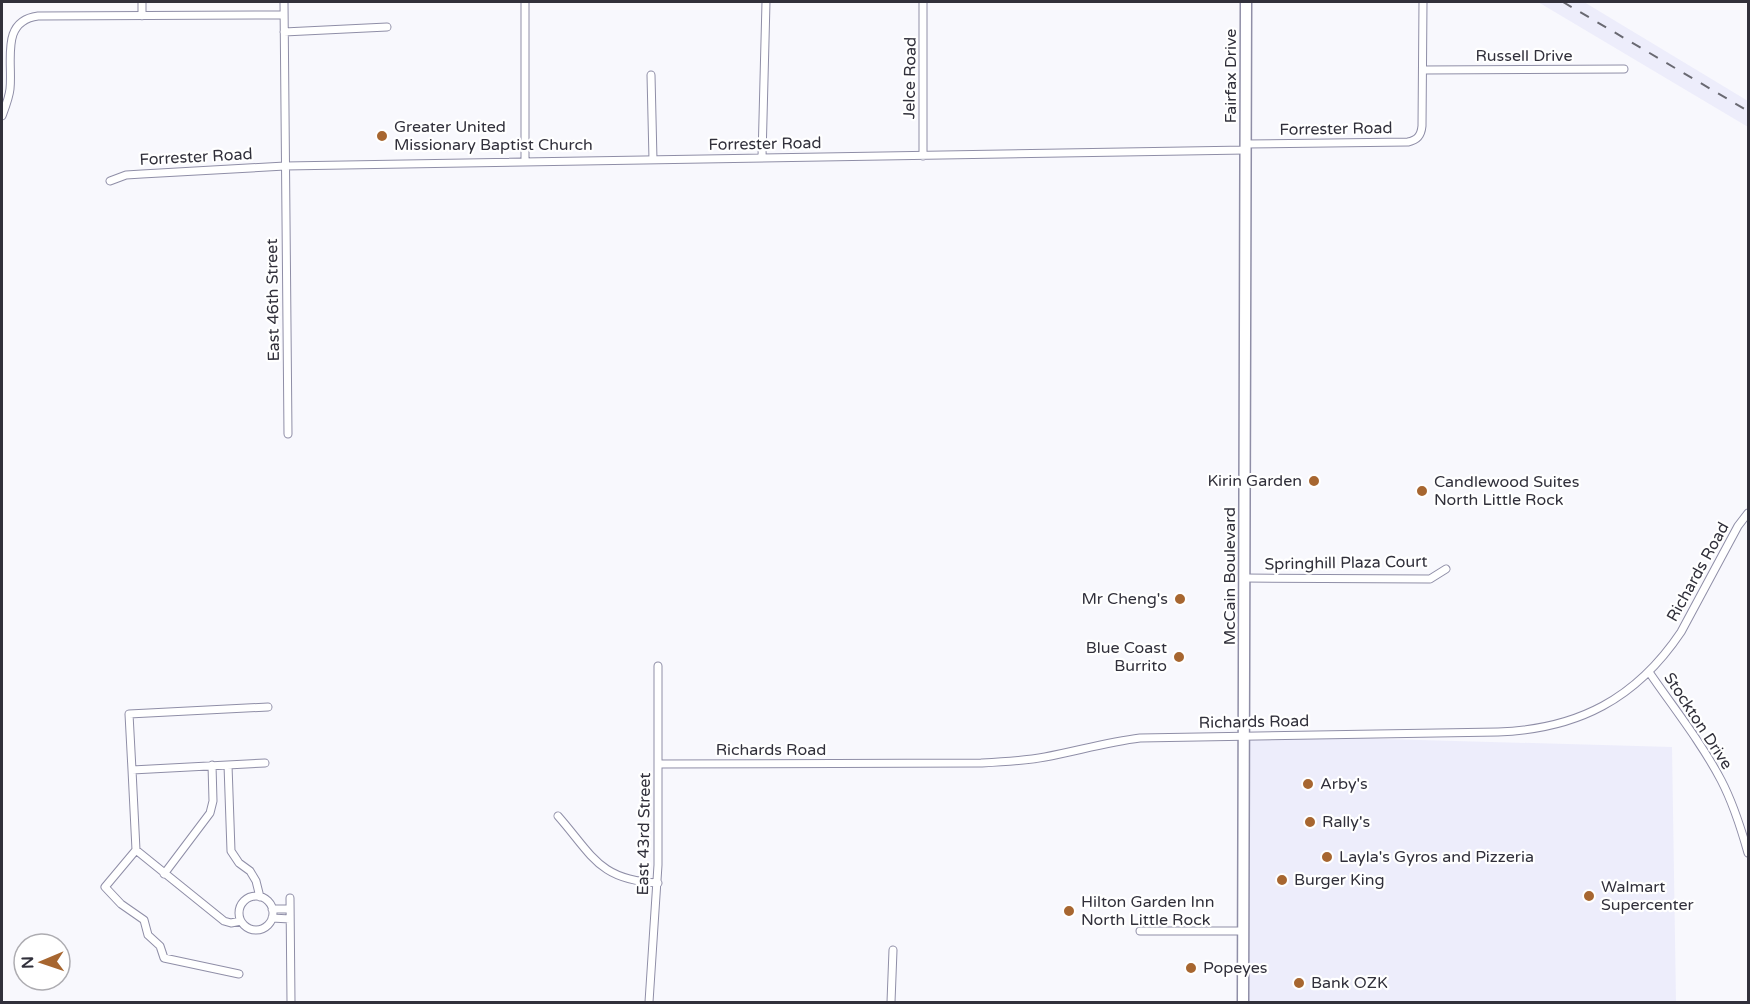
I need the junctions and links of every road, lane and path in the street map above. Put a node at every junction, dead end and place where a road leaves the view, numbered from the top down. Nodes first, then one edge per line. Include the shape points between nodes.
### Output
1 (142, 2) edge
2 (284, 2) edge
3 (525, 2) edge
4 (766, 2) edge
5 (923, 2) edge
6 (1246, 2) edge
7 (1424, 2) edge
8 (284, 15) junction
9 (141, 16) junction
10 (387, 27) dead end
11 (284, 32) junction
12 (1624, 69) dead end
13 (1423, 70) junction
14 (651, 75) dead end
15 (2, 116) edge
16 (1246, 147) junction
17 (923, 156) junction
18 (762, 157) junction
19 (653, 160) junction
20 (525, 161) junction
21 (285, 166) junction
22 (110, 181) dead end
23 (288, 434) dead end
24 (1749, 513) edge
25 (1446, 569) dead end
26 (1245, 578) junction
27 (658, 666) dead end
28 (1649, 672) junction
29 (268, 707) dead end
30 (1244, 735) junction
31 (265, 763) dead end
32 (658, 764) junction
33 (212, 765) junction
34 (228, 765) junction
35 (132, 770) junction
36 (558, 816) dead end
37 (136, 850) junction
38 (1749, 853) edge
39 (164, 874) junction
40 (658, 884) junction
41 (260, 897) junction
42 (290, 898) dead end
43 (272, 909) junction
44 (290, 909) junction
45 (272, 918) junction
46 (290, 919) junction
47 (241, 921) junction
48 (1140, 931) dead end
49 (1243, 932) junction
50 (893, 950) dead end
51 (239, 975) dead end
52 (291, 1002) edge
53 (650, 1002) edge
54 (891, 1002) edge
55 (1243, 1002) edge

1 - 9 street
2 - 8 street
3 - 20 street
4 - 18 street
5 - 17 street, Jelce Road
6 - 16 main road, Fairfax Drive
7 - 13 street
8 - 9 street
8 - 11 street
9 - 15 street via 38,16 20,22 10,37 9,93
10 - 11 street
11 - 21 street
12 - 13 street, Russell Drive
13 - 16 street, Forrester Road via 1421,132 1417,139
14 - 19 street
16 - 17 street, Forrester Road
16 - 26 main road, McCain Boulevard
17 - 18 street, Forrester Road
18 - 19 street, Forrester Road
19 - 20 street, Forrester Road
20 - 21 street, Forrester Road
21 - 22 street, Forrester Road via 126,175
21 - 23 street, East 46th Street
24 - 28 street, Richards Road via 1670,648
25 - 26 street, Springhill Plaza Court via 1430,579
26 - 30 main road, McCain Boulevard
27 - 32 street, East 43rd Street
28 - 30 street, Richards Road via 1602,707 1545,728
28 - 38 street, Stockton Drive via 1722,781
29 - 35 street via 129,714
30 - 32 street, Richards Road via 1140,738 1011,762
30 - 49 main road, McCain Boulevard
31 - 34 street
32 - 40 street, East 43rd Street
33 - 34 street
33 - 35 street
33 - 39 street via 210,813
34 - 41 street via 231,851 250,871
35 - 37 street
36 - 40 street via 592,858 613,874 630,881
37 - 39 street
37 - 51 street via 105,887 144,920 148,935 160,946 164,958
39 - 47 street via 224,921
40 - 53 street, East 43rd Street
41 - 43 street
41 - 47 street via 244,901 239,911
42 - 44 street
43 - 44 street
43 - 45 street
44 - 46 street
45 - 46 street
45 - 47 street via 260,930 249,929
46 - 52 street
48 - 49 street
49 - 55 main road, McCain Boulevard
50 - 54 street

